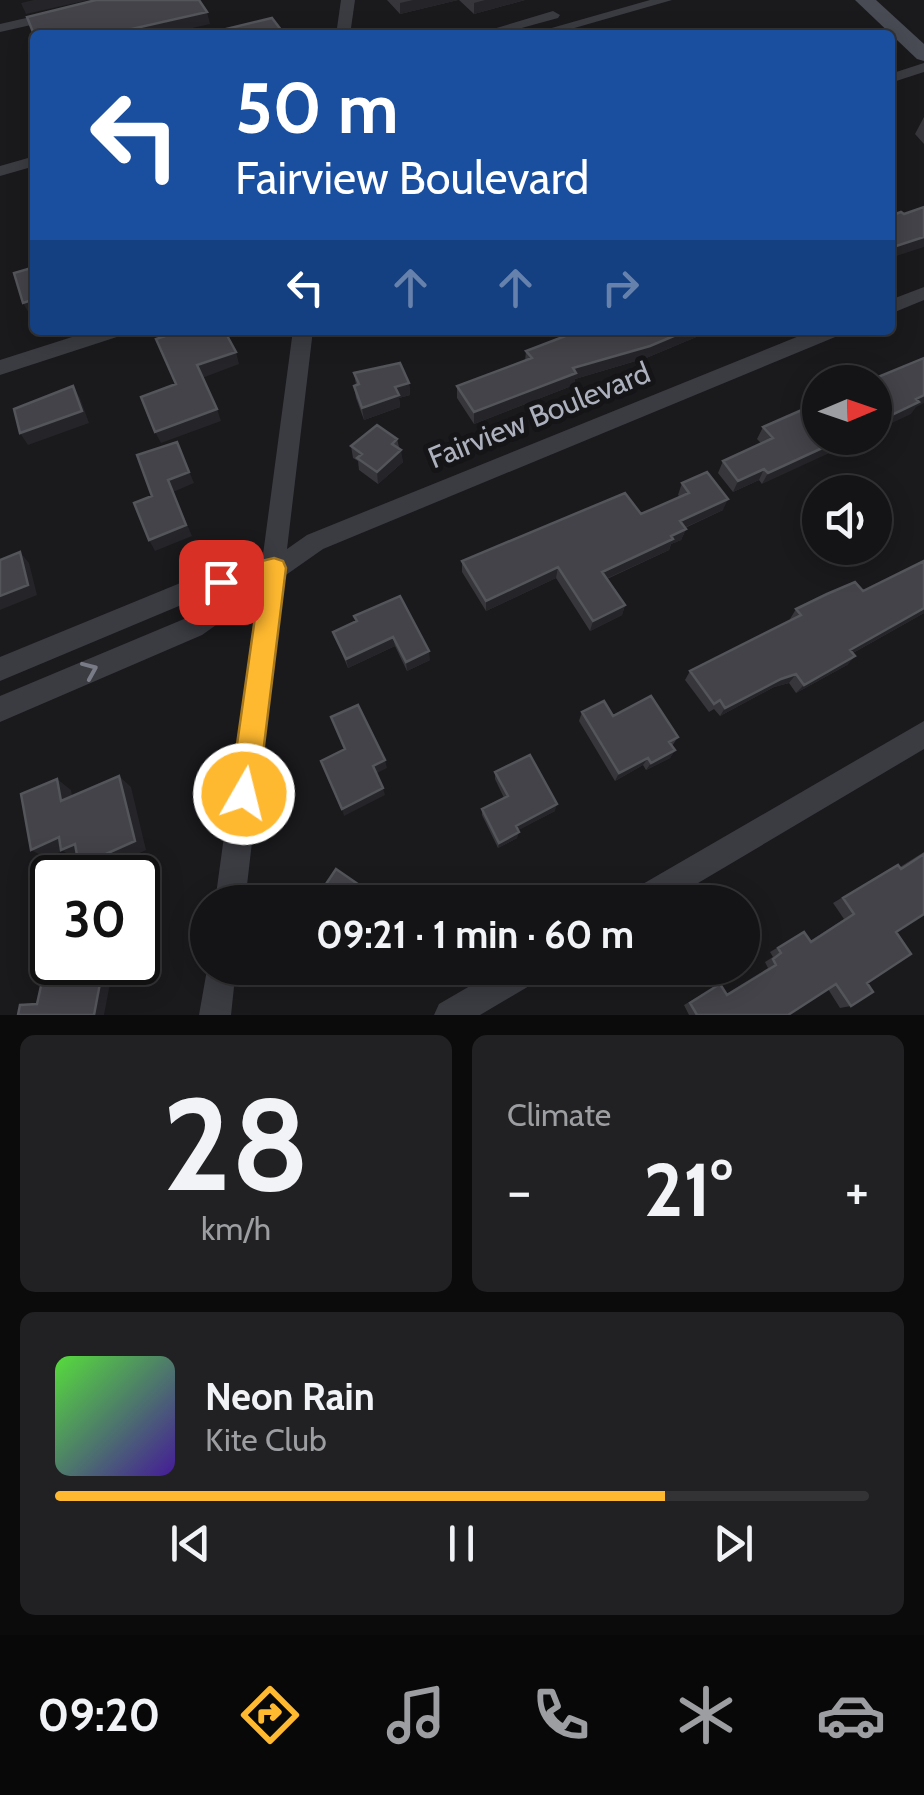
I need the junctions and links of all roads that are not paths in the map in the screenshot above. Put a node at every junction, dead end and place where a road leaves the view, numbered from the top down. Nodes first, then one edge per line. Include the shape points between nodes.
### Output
1 (348, 0) edge
2 (665, 0) edge
3 (865, 0) edge
4 (611, 5) edge
5 (71, 12) edge
6 (0, 28) edge
7 (344, 30) edge
8 (502, 30) edge
9 (547, 30) edge
10 (924, 55) edge
11 (924, 68) edge
12 (895, 77) edge
13 (30, 163) edge
14 (0, 171) edge
15 (924, 293) edge
16 (895, 304) edge
17 (101, 335) edge
18 (302, 335) edge
19 (821, 335) edge
20 (0, 368) edge
21 (274, 568) junction
22 (0, 668) edge
23 (0, 708) edge
24 (924, 734) edge
25 (232, 885) edge
26 (669, 885) edge
27 (219, 985) edge
28 (501, 985) edge
29 (215, 1015) edge
30 (450, 1015) edge

1 - 7 street
2 - 4 street
3 - 10 main road
4 - 8 street
4 - 9 street
5 - 6 street
11 - 12 street
13 - 14 street
15 - 16 street
17 - 20 street
18 - 21 street
19 - 21 street, Fairview Boulevard via 315,542
21 - 22 street, Fairview Boulevard via 195,588
23 -> 21 street, Fairview Boulevard via 193,626
21 - 25 street
24 - 26 street
27 - 29 street
28 - 30 street

